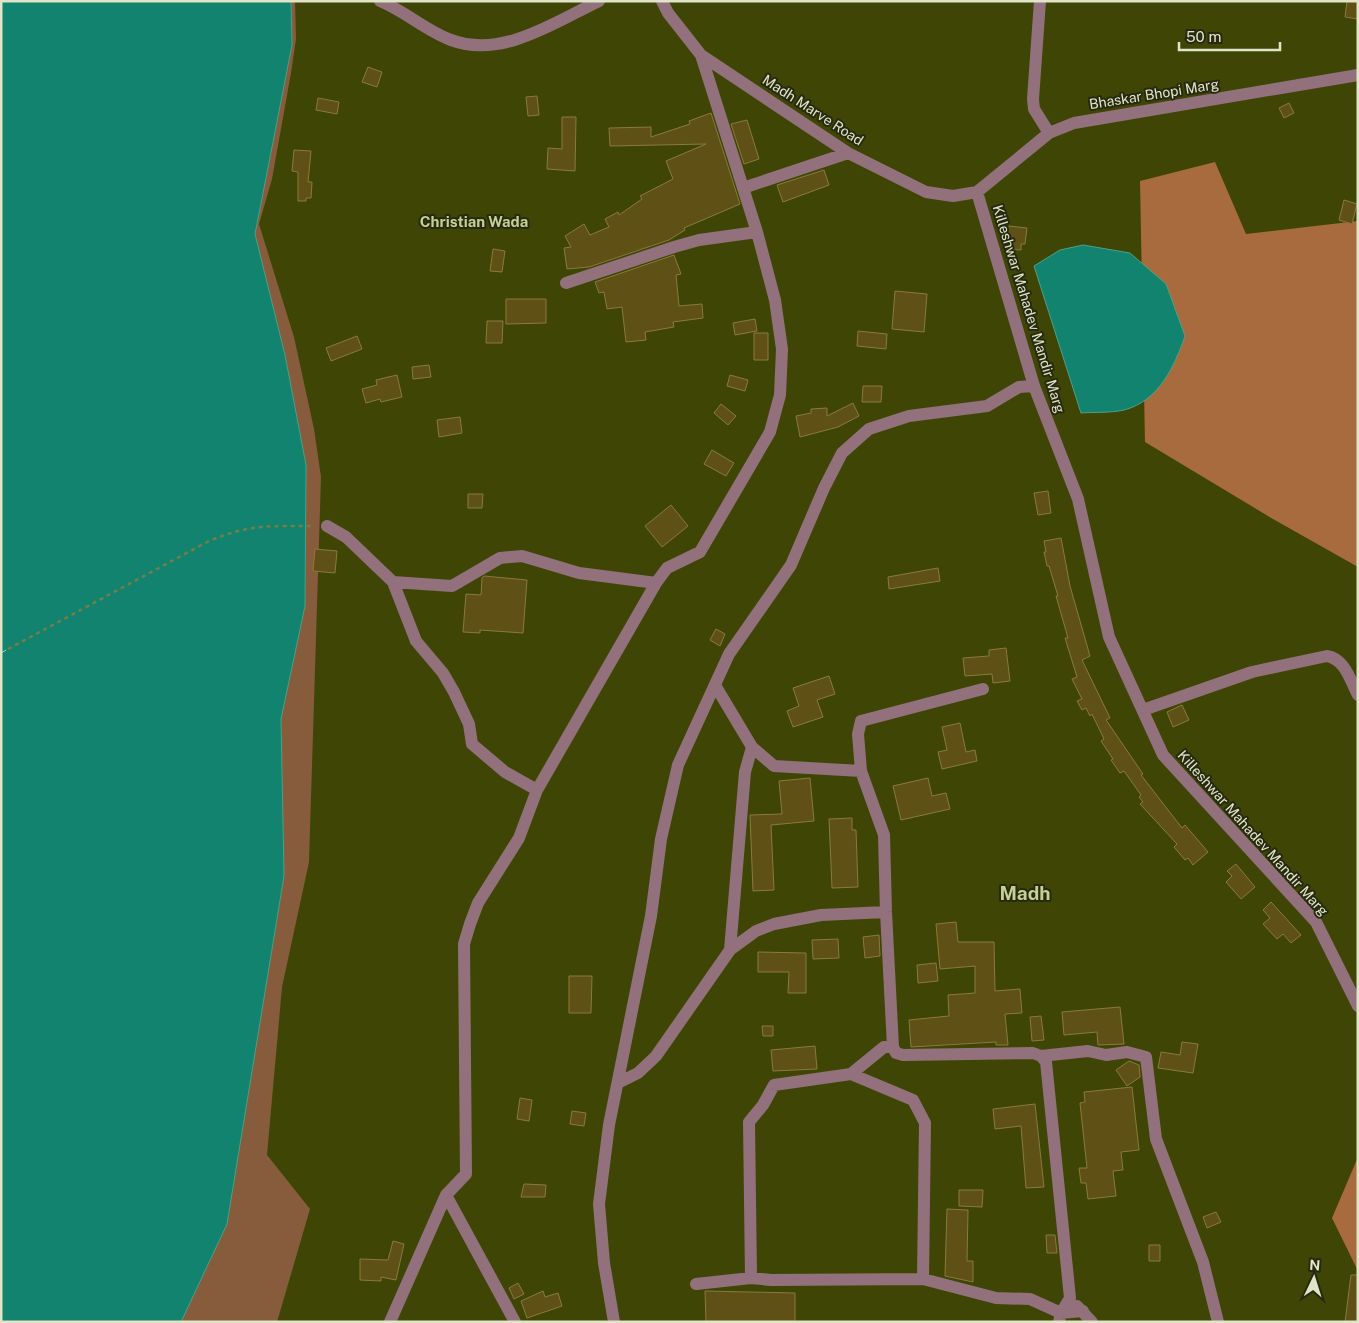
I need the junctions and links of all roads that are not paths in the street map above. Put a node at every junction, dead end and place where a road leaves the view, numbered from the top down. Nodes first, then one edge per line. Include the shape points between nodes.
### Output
1 (380, 1) edge
2 (599, 1) edge
3 (662, 1) edge
4 (1040, 1) edge
5 (701, 55) junction
6 (1358, 76) edge
7 (1049, 133) junction
8 (848, 152) junction
9 (743, 188) junction
10 (977, 192) junction
11 (756, 232) junction
12 (566, 283) dead end
13 (1034, 386) junction
14 (327, 526) road end
15 (394, 582) junction
16 (656, 583) junction
17 (715, 685) junction
18 (984, 689) dead end
19 (1358, 694) edge
20 (1142, 710) junction
21 (752, 746) junction
22 (861, 771) junction
23 (537, 790) junction
24 (886, 912) junction
25 (730, 950) junction
26 (1358, 1006) edge
27 (894, 1047) junction
28 (1041, 1056) junction
29 (851, 1074) junction
30 (618, 1083) junction
31 (446, 1196) junction
32 (751, 1278) junction
33 (923, 1278) junction
34 (696, 1284) dead end
35 (1069, 1313) edge
36 (390, 1322) edge
37 (515, 1322) edge
38 (614, 1322) edge
39 (1092, 1322) edge
40 (1218, 1322) edge

1 - 2 street via 450,40 488,45 509,42
3 - 5 street, Madh Marve Road
4 - 7 street via 1033,99 1034,110
5 - 8 street, Madh Marve Road
5 - 9 street
6 - 7 street, Bhaskar Bhopi Marg via 1074,123
7 - 10 street, Bhaskar Bhopi Marg
8 - 9 street
8 - 10 street, Madh Marve Road via 926,192 953,196
9 - 11 street
10 - 13 street, Killeshwar Mahadev Mandir Marg
11 - 12 street via 699,240
11 - 16 street via 775,300 782,349 780,395 770,432 700,552 667,568
13 - 17 street via 1019,387 988,406 909,416 869,429 842,453 790,565 729,654
13 - 20 street, Killeshwar Mahadev Mandir Marg via 1078,499 1109,637
14 - 15 street via 346,537
15 - 16 street via 452,586 500,558 522,556 580,573
15 - 23 street via 416,640 443,672 454,692 469,724 472,744 505,772
16 - 23 street
17 - 21 street
17 - 30 street via 678,765 661,839 652,916
18 - 22 street via 861,721 858,734
19 - 20 street via 1342,664 1335,657 1327,656 1252,672
20 - 26 street, Killeshwar Mahadev Mandir Marg via 1163,755 1316,922
21 - 22 street via 774,766
21 - 25 street via 745,772
22 - 24 street via 884,835
23 - 31 street via 519,838 478,904 464,944 466,1174
24 - 25 street via 821,915 774,924
24 - 27 street
25 - 30 street via 656,1056 638,1073
27 - 28 street via 896,1053 903,1055 1034,1053
27 - 29 street via 884,1047
28 - 35 street via 1046,1062
28 - 40 street via 1088,1051 1106,1055 1127,1052 1146,1057 1156,1139 1203,1262
29 - 32 street via 774,1085 749,1122
29 - 33 street via 914,1100 925,1123
30 - 38 street via 599,1204
31 - 36 street
31 - 37 street
32 - 33 street
32 - 34 street
33 - 35 street via 996,1298 1030,1299
35 - 39 street

